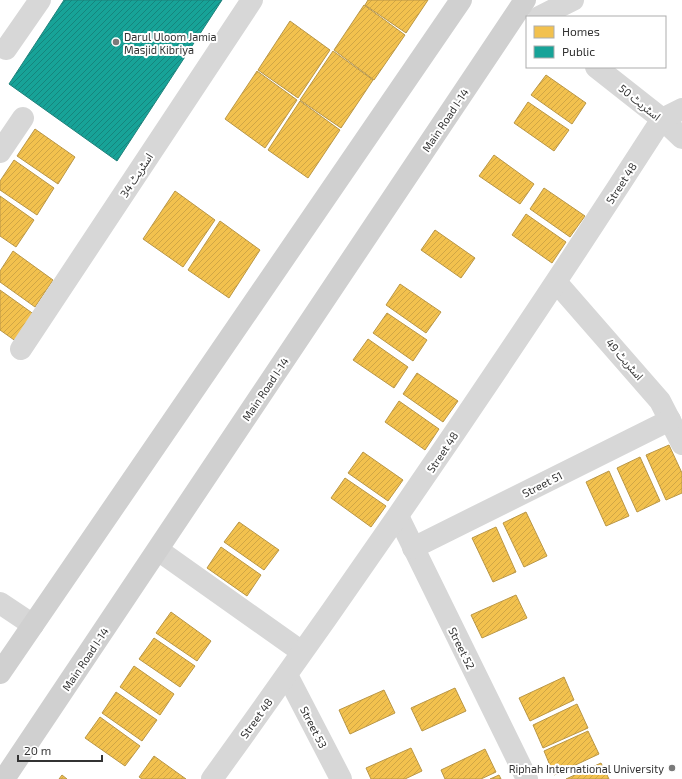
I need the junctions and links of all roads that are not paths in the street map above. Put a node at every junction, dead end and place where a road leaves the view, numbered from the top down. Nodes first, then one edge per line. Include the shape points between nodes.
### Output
1 (40, 0) edge
2 (252, 0) edge
3 (461, 0) edge
4 (574, 0) edge
5 (526, 8) edge
6 (6, 49) dead end
7 (597, 68) edge
8 (682, 109) edge
9 (23, 118) dead end
10 (662, 120) junction
11 (682, 138) edge
12 (0, 152) edge
13 (556, 283) junction
14 (21, 349) dead end
15 (670, 420) junction
16 (682, 444) edge
17 (398, 516) junction
18 (413, 548) junction
19 (158, 550) junction
20 (0, 603) edge
21 (33, 625) junction
22 (302, 652) junction
23 (0, 673) edge
24 (287, 675) junction
25 (4, 779) edge
26 (212, 779) edge
27 (341, 779) edge
28 (527, 779) edge

1 - 6 street
2 - 14 street, اسٹریٹ 34
3 - 21 main road
4 - 5 street
5 - 19 main road, Main Road I-14
7 - 10 street, اسٹریٹ 50
8 - 10 street
9 - 12 street
10 - 11 street, اسٹریٹ 50
10 - 13 street, Street 48
13 - 15 street, اسٹریٹ 49 via 660,401
13 - 17 street, Street 48
15 - 16 street, اسٹریٹ 49
15 - 18 street, Street 51
17 - 18 street, Street 52
17 - 22 street, Street 48
18 - 28 street, Street 52
19 - 22 street
19 - 25 main road, Main Road I-14
20 - 21 street
21 - 23 main road
22 - 24 street, Street 48
24 - 26 street, Street 48
24 - 27 street, Street 53

